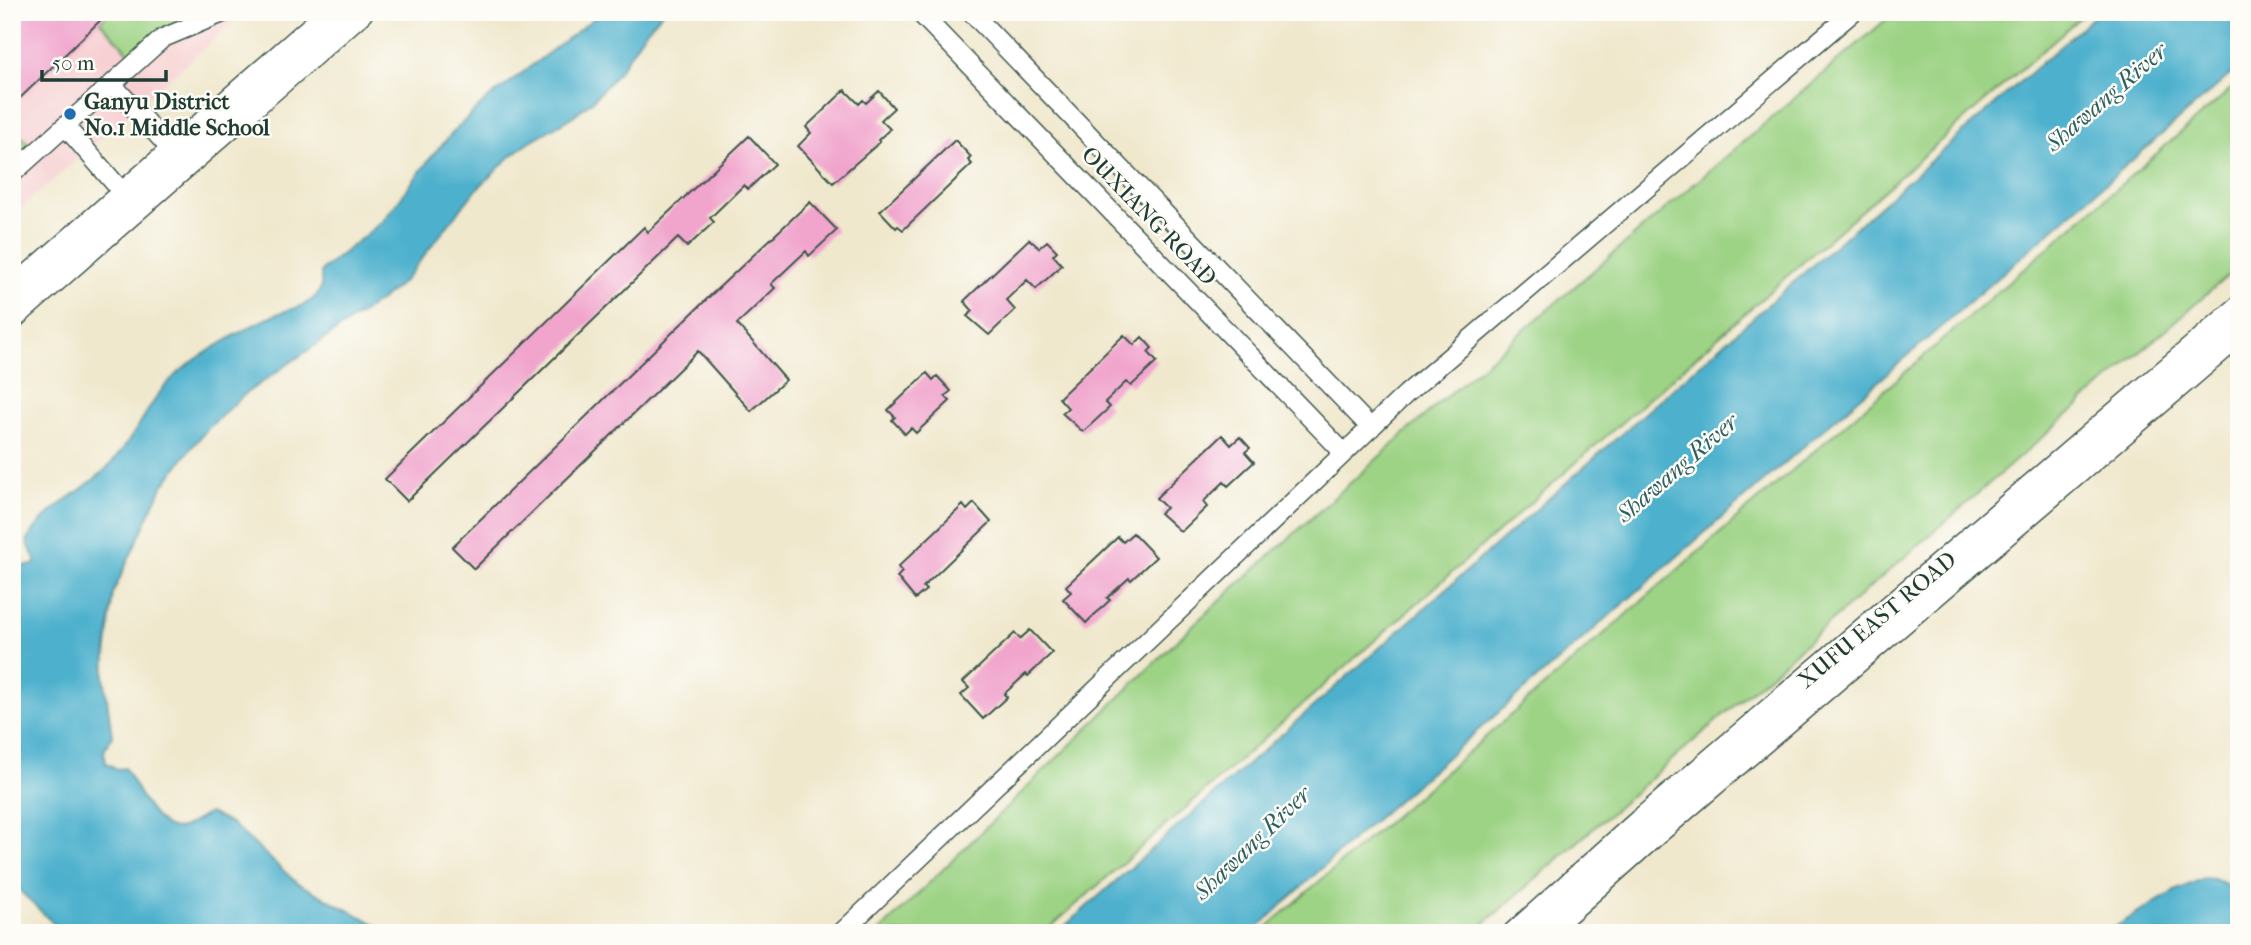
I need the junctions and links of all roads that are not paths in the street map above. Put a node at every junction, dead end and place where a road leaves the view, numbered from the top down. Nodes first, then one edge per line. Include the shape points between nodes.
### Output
1 (225, 12) edge
2 (330, 12) edge
3 (361, 12) edge
4 (919, 12) edge
5 (971, 12) edge
6 (1853, 12) edge
7 (112, 84) junction
8 (65, 126) junction
9 (173, 152) junction
10 (12, 174) edge
11 (124, 194) junction
12 (12, 291) edge
13 (2239, 308) edge
14 (12, 318) edge
15 (2239, 334) edge
16 (1371, 428) junction
17 (1344, 453) junction
18 (841, 933) edge
19 (1515, 933) edge
20 (1544, 933) edge

1 - 7 street via 163,38
2 - 9 main road
3 - 14 main road
4 - 17 street, OUXIANG ROAD
5 - 16 street, OUXIANG ROAD
6 - 16 street
7 - 8 street
7 - 9 street
8 - 10 street
8 - 11 street
9 - 11 main road
11 - 12 main road
13 - 19 main road, XUFU EAST ROAD
15 - 20 main road, XUFU EAST ROAD
16 - 17 street
17 - 18 street

